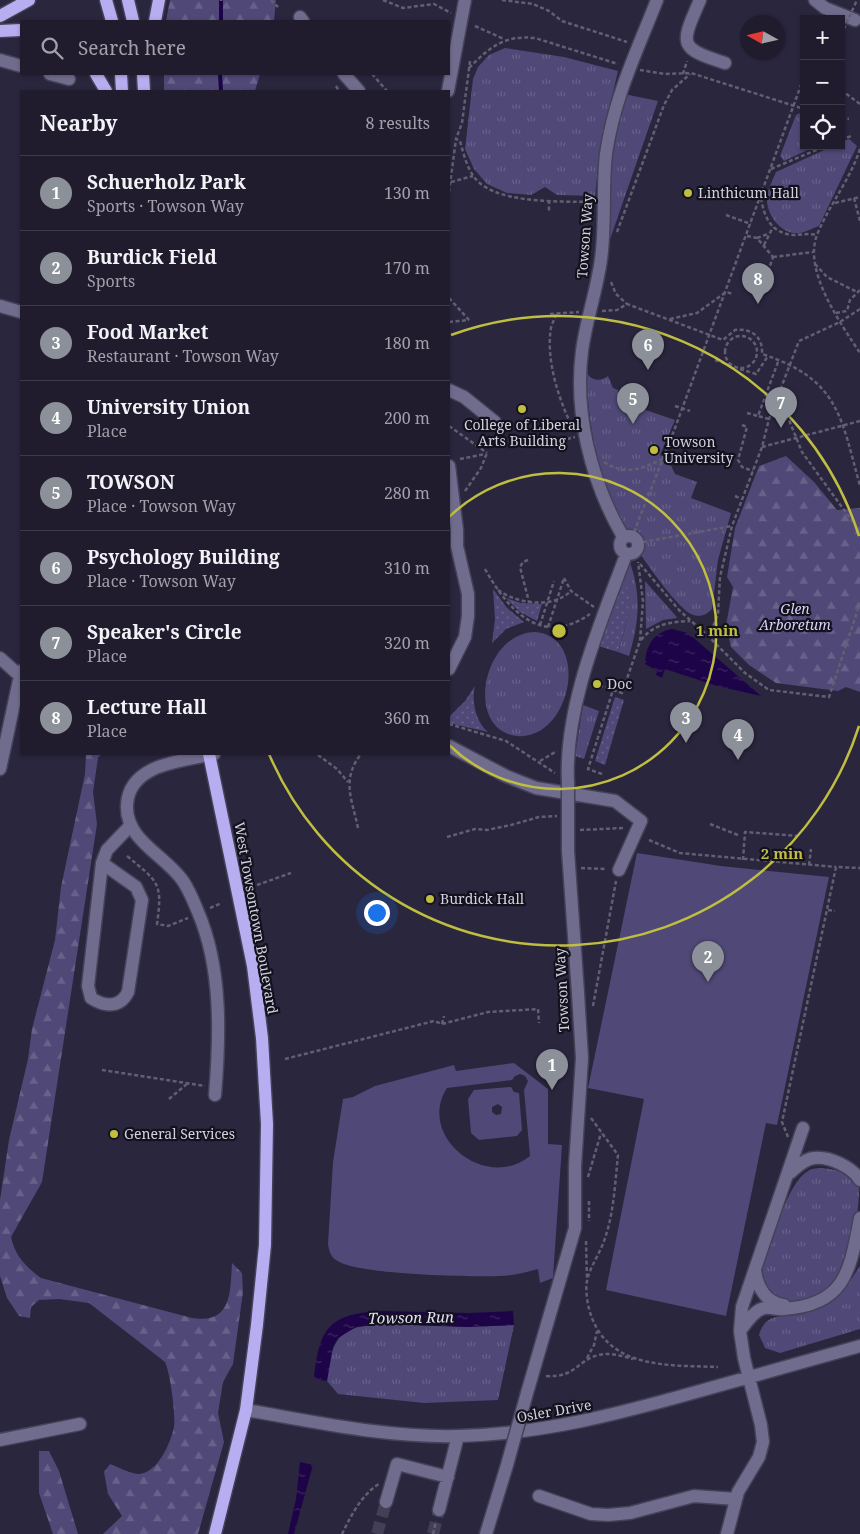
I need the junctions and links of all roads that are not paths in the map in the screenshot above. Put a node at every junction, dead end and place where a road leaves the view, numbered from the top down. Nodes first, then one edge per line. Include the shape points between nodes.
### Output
1 (29, 0) edge
2 (106, 0) edge
3 (128, 0) edge
4 (159, 0) edge
5 (465, 0) edge
6 (657, 0) edge
7 (700, 0) edge
8 (815, 0) edge
9 (0, 16) edge
10 (112, 20) edge
11 (133, 20) edge
12 (154, 20) edge
13 (854, 20) dead end
14 (20, 30) edge
15 (0, 31) edge
16 (0, 60) edge
17 (726, 63) dead end
18 (20, 66) edge
19 (54, 75) edge
20 (97, 75) edge
21 (121, 75) edge
22 (143, 75) edge
23 (345, 75) edge
24 (69, 79) dead end
25 (105, 90) edge
26 (122, 90) edge
27 (144, 90) edge
28 (359, 90) edge
29 (448, 90) edge
30 (0, 306) edge
31 (20, 312) edge
32 (450, 390) edge
33 (495, 422) dead end
34 (454, 462) edge
35 (628, 534) road end
36 (451, 543) edge
37 (630, 559) road end
38 (0, 658) edge
39 (450, 667) edge
40 (20, 673) edge
41 (20, 679) edge
42 (450, 747) edge
43 (207, 755) edge
44 (211, 755) edge
45 (0, 769) edge
46 (130, 826) junction
47 (102, 863) junction
48 (619, 870) road end
49 (215, 1095) dead end
50 (803, 1128) dead end
51 (788, 1174) junction
52 (860, 1180) edge
53 (860, 1218) edge
54 (755, 1268) junction
55 (798, 1307) junction
56 (740, 1331) junction
57 (860, 1346) edge
58 (749, 1377) junction
59 (246, 1410) junction
60 (80, 1424) dead end
61 (458, 1436) junction
62 (0, 1440) edge
63 (448, 1477) junction
64 (539, 1496) dead end
65 (736, 1499) junction
66 (386, 1502) tunnel mouth
67 (439, 1510) tunnel mouth
68 (215, 1534) edge
69 (486, 1534) edge
70 (727, 1534) edge

1 - 9 main road
2 - 10 main road
3 - 11 main road
4 - 12 main road
5 - 29 street
6 - 35 street, Towson Way via 628,67 611,127 606,152 601,258 581,358 582,402 589,448 601,489
7 - 17 street via 686,41 692,51
8 - 13 street via 825,8
14 - 15 main road
16 - 18 street
19 - 24 street
20 - 25 main road
21 - 26 main road
22 - 27 main road
23 - 28 street
30 - 31 street
32 - 33 street via 464,397
34 - 36 street via 457,530
36 - 39 street via 468,594 468,616 465,637
37 - 69 street, Towson Way, bridge via 600,609 573,723 568,780 567,817 582,1058 575,1166 575,1228
38 - 40 street
41 - 45 street
42 - 48 street via 536,788 615,801 641,821
43 - 46 street via 157,767 141,776 133,785 127,804
44 - 59 main road, West Towsontown Boulevard via 253,966 266,1080 265,1245
46 - 47 street via 107,850
46 - 49 street via 183,882 208,941 217,999
47 - 47 street via 88,986 91,998 99,1004 114,1005 124,1000 128,992 142,900 136,887
50 - 51 street
51 - 52 street via 813,1158 825,1159 850,1168
51 - 54 street
53 - 55 street via 847,1272 833,1295
54 - 55 street via 759,1287 771,1302
54 - 56 street via 742,1307
55 - 56 street via 763,1308
56 - 58 street
57 - 58 street, Osler Drive
58 - 61 street, Osler Drive via 562,1427
58 - 65 street via 763,1442 759,1457
59 - 61 street, Osler Drive via 363,1429
59 - 68 main road, West Towsontown Boulevard
60 - 62 street
61 - 63 street
63 - 66 street via 397,1464
63 - 67 street
64 - 65 street via 591,1514 608,1515 694,1496
65 - 70 street

